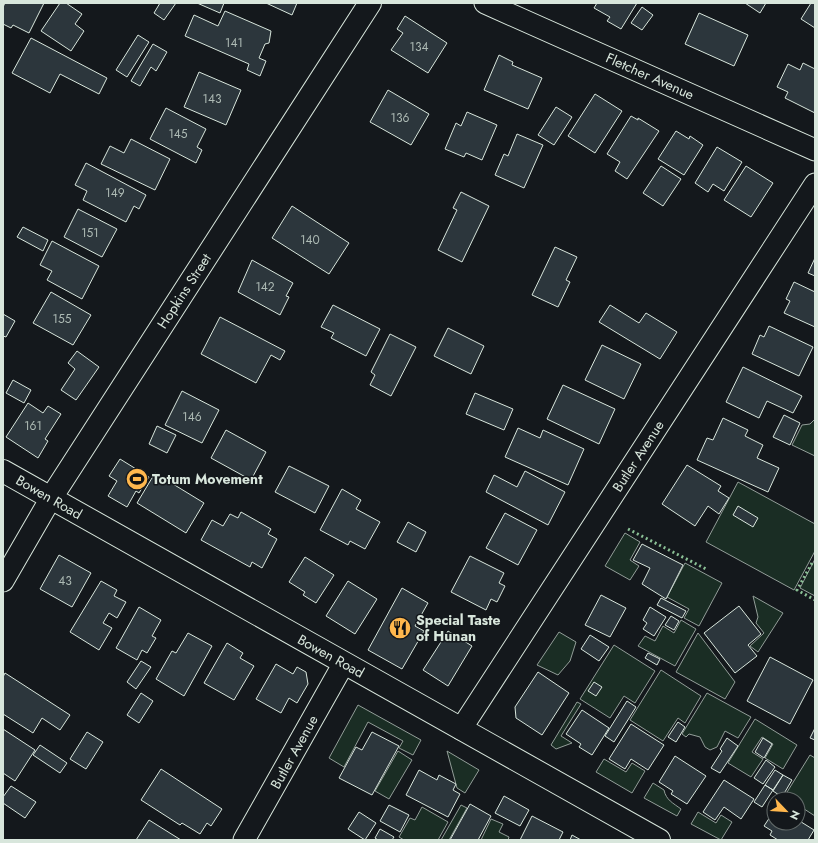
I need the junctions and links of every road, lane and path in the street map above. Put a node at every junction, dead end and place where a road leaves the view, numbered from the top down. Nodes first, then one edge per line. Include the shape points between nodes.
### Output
1 (370, 3) edge
2 (485, 3) edge
3 (815, 150) edge
4 (815, 184) edge
5 (3, 471) edge
6 (51, 498) junction
7 (3, 582) edge
8 (344, 663) junction
9 (461, 729) junction
10 (244, 840) edge
11 (659, 840) edge

1 - 6 street, Hopkins Street
2 - 3 street, Fletcher Avenue
4 - 9 street, Butler Avenue
5 - 6 street, Bowen Road
6 - 7 street, Hopkins Street
6 - 8 street, Bowen Road
8 - 9 street, Bowen Road
8 - 10 street, Butler Avenue
9 - 11 street, Bowen Road

